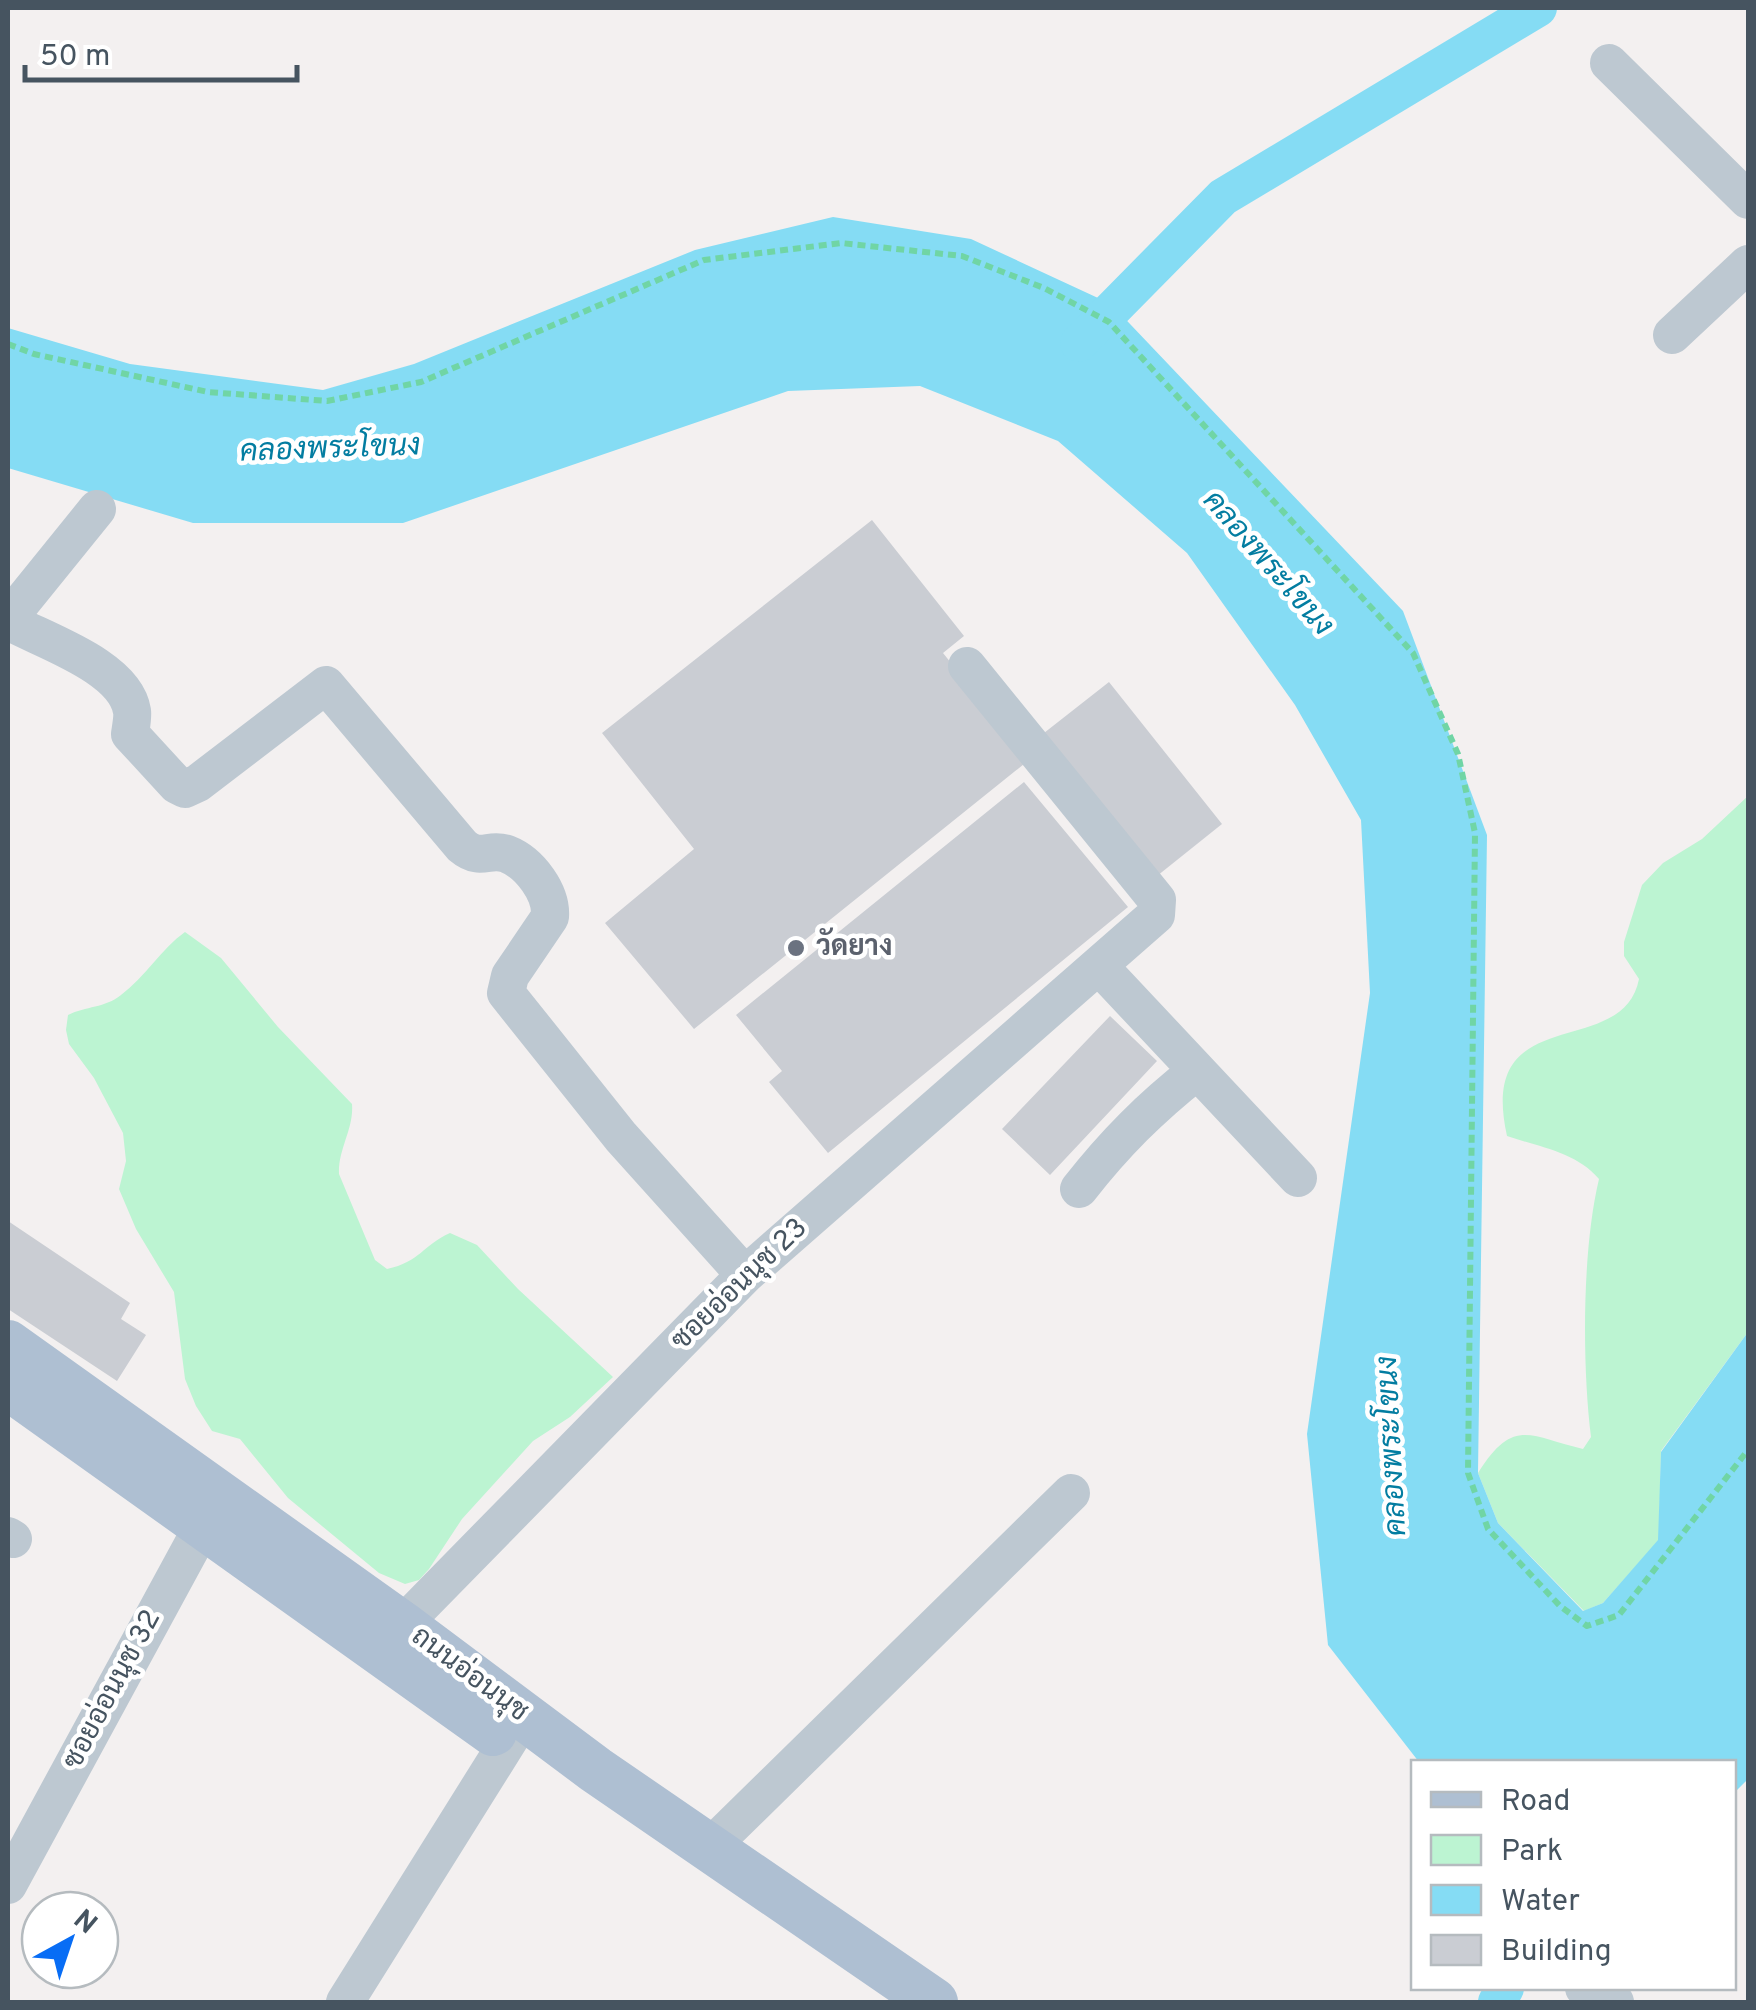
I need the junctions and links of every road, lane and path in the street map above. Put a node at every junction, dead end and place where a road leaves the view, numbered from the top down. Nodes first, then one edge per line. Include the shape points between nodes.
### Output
1 (1609, 63) dead end
2 (1748, 200) edge
3 (1748, 266) edge
4 (1672, 335) dead end
5 (8, 344) edge
6 (97, 509) dead end
7 (8, 620) edge
8 (967, 666) dead end
9 (1099, 966) junction
10 (1198, 1071) junction
11 (1298, 1178) dead end
12 (1079, 1190) dead end
13 (745, 1274) junction
14 (8, 1344) edge
15 (8, 1386) edge
16 (1748, 1450) edge
17 (1070, 1492) dead end
18 (211, 1510) junction
19 (402, 1625) junction
20 (516, 1729) junction
21 (708, 1848) junction
22 (8, 1885) edge
23 (1588, 1990) edge
24 (345, 2002) edge
25 (882, 2002) edge
26 (934, 2002) edge
27 (1614, 2002) edge

1 - 2 street
3 - 4 street
5 - 16 path via 208,392 327,401 421,382 704,260 841,243 962,256 1110,322 1413,654 1458,754 1475,833 1468,1473 1488,1529 1587,1626 1619,1615
6 - 7 street
7 - 13 street via 80,653 124,692 132,710 130,734 185,789 326,685 462,846 476,855 506,853 542,886 550,918 510,976 506,993 621,1136
8 - 9 street, ซอยอ่อนนุช 23 via 1157,900 1152,920
9 - 10 street
9 - 13 street, ซอยอ่อนนุช 23
10 - 11 street
10 - 12 street via 1148,1109
13 - 19 street, ซอยอ่อนนุช 23
14 - 18 main road, ถนนอ่อนนุช
15 - 18 main road, ถนนอ่อนนุช
17 - 21 street
18 - 19 main road, ถนนอ่อนนุช
18 - 20 main road, ถนนอ่อนนุช
18 - 22 street, ซอยอ่อนนุช 32
19 - 20 main road, ถนนอ่อนนุช
20 - 21 main road, ถนนอ่อนนุช
20 - 24 street
20 - 25 main road, ถนนอ่อนนุช
21 - 26 main road, ถนนอ่อนนุช
23 - 27 street

